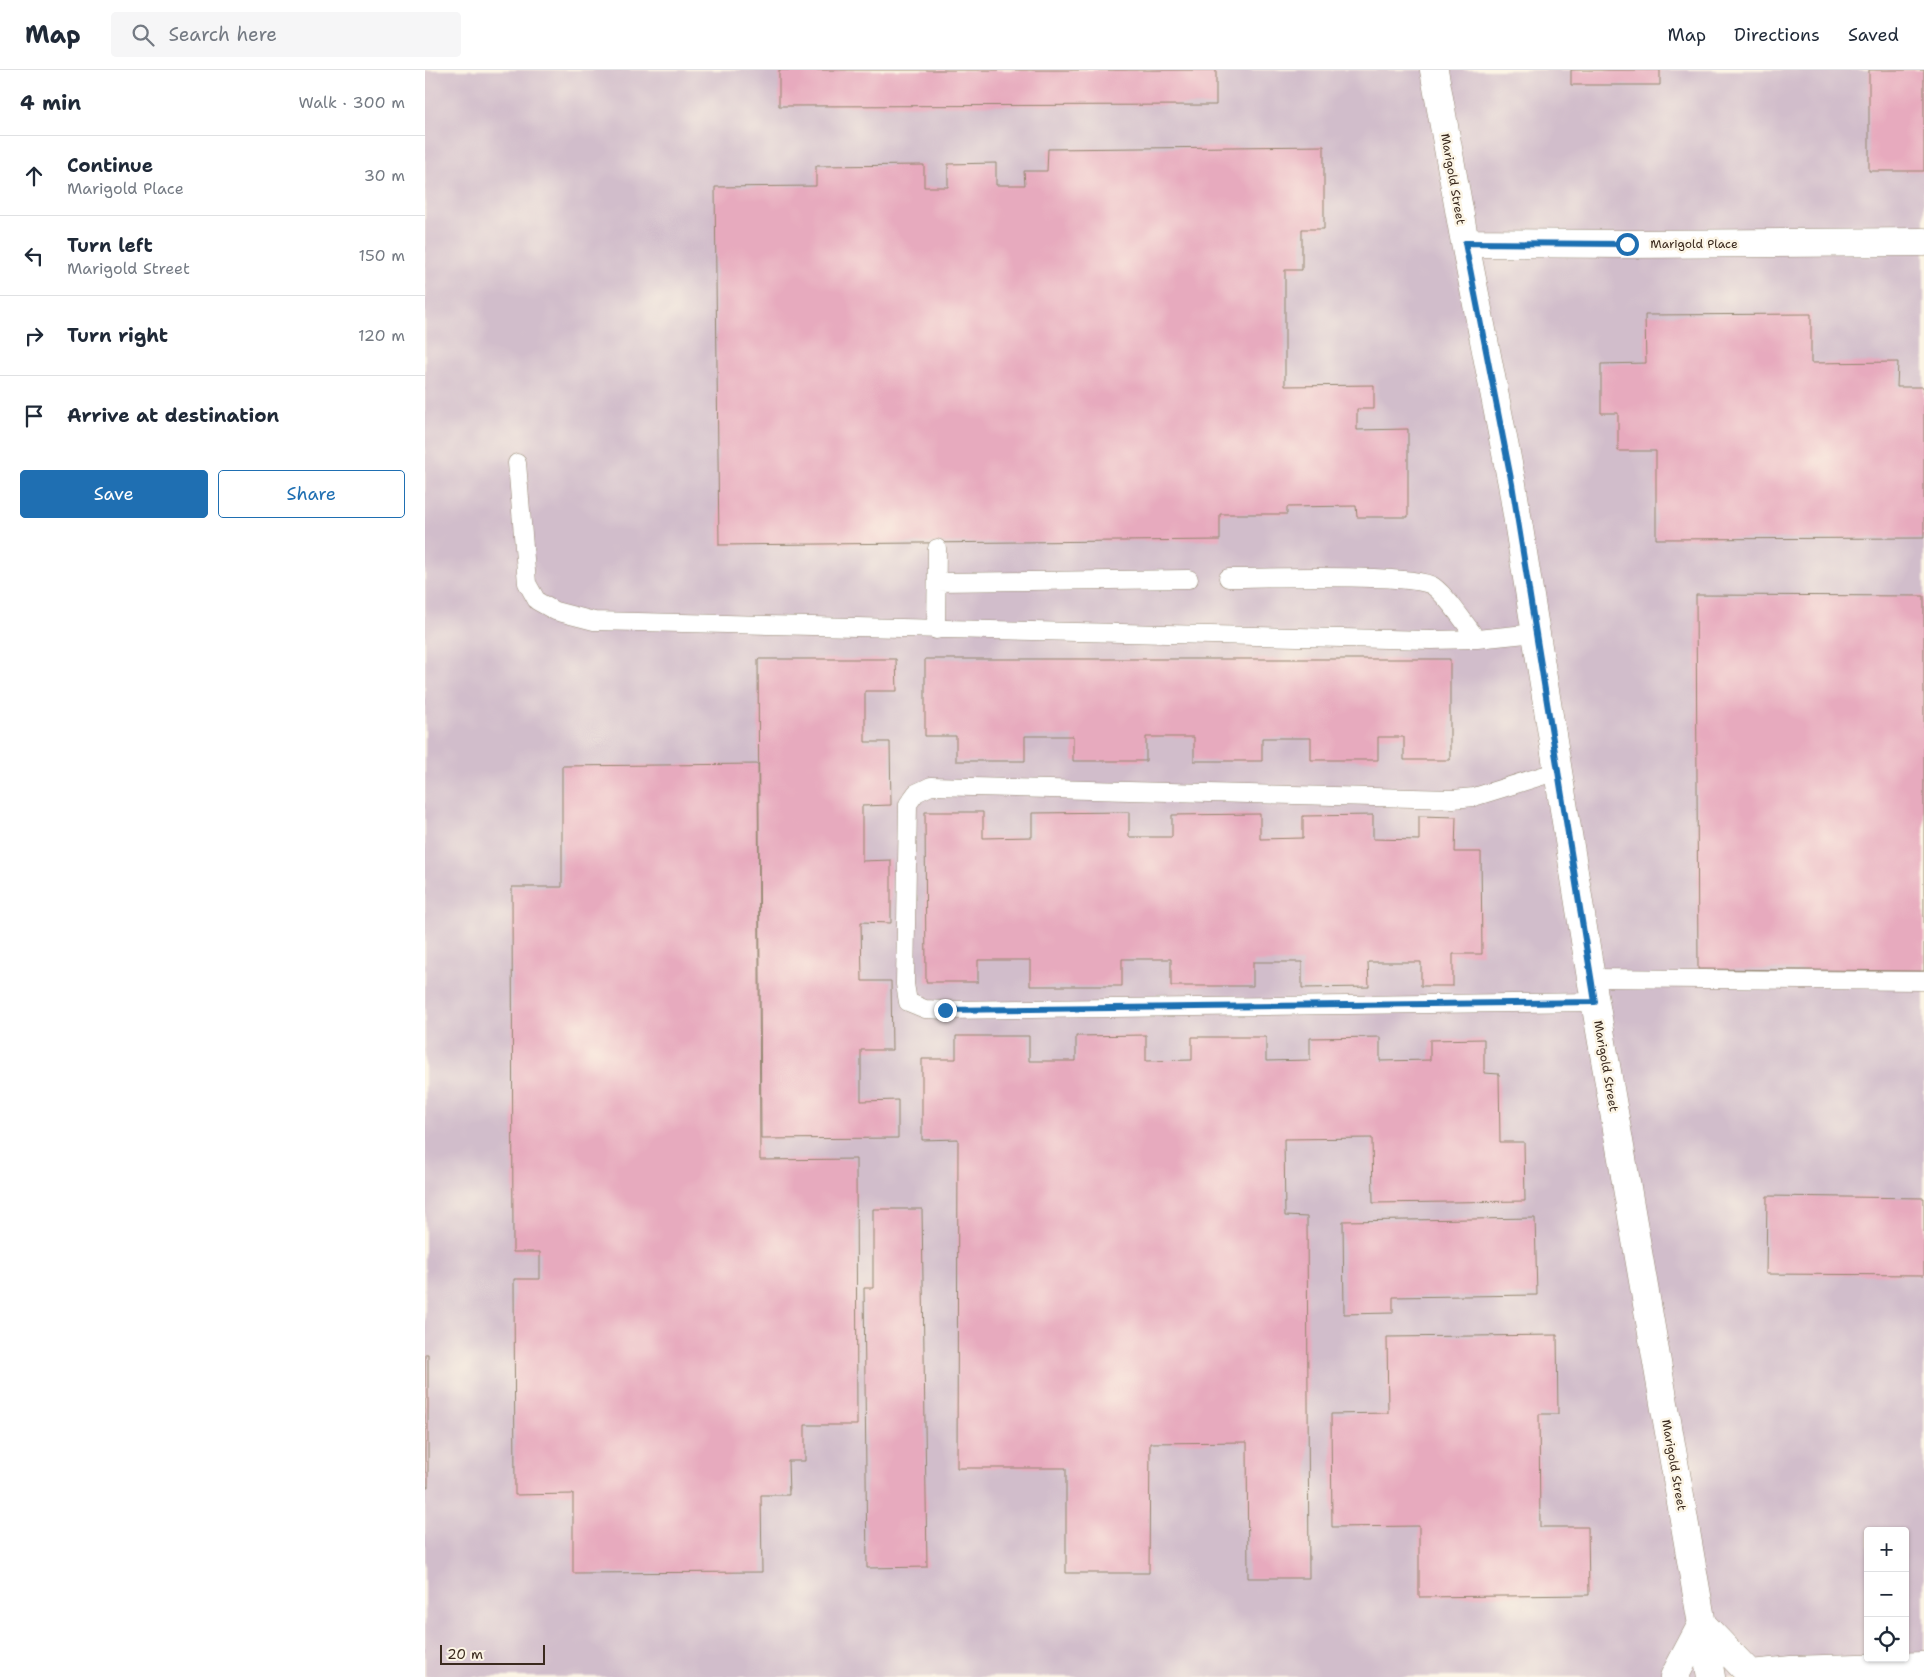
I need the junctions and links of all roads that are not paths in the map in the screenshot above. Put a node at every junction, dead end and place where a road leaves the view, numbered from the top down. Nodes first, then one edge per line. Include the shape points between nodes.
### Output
1 (1434, 70) edge
2 (1924, 242) edge
3 (1465, 243) junction
4 (517, 463) dead end
5 (937, 548) dead end
6 (1228, 578) dead end
7 (1189, 579) dead end
8 (937, 582) junction
9 (936, 630) junction
10 (1536, 634) junction
11 (1477, 639) junction
12 (1558, 771) junction
13 (1924, 981) edge
14 (1593, 990) junction
15 (1702, 1624) junction
16 (1924, 1666) edge
17 (1674, 1677) edge
18 (1711, 1677) edge

1 - 3 street, Marigold Street
2 - 3 street, Marigold Place
3 - 10 street, Marigold Street via 1512,484
4 - 9 lane via 527,583 537,601 555,612 594,621
5 - 8 lane
6 - 11 lane via 1337,577 1432,585
7 - 8 lane
8 - 9 lane
9 - 11 lane
10 - 11 lane
10 - 12 street, Marigold Street
12 - 14 street, Marigold Street
12 - 14 lane via 1474,797 1453,798 931,786 916,793 908,804 905,984 908,1002 925,1009
13 - 14 lane
14 - 15 street, Marigold Street
15 - 16 street via 1750,1674 1818,1668
15 - 17 street
15 - 18 street, Marigold Street

